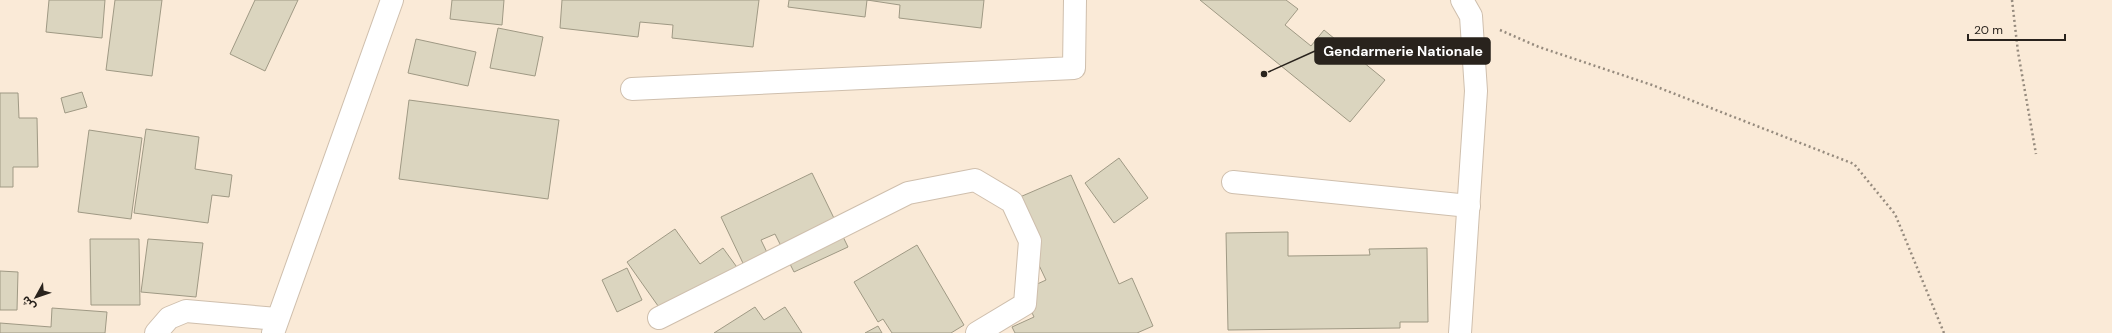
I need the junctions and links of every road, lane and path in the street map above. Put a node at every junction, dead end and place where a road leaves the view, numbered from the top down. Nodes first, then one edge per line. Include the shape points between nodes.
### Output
1 (392, 0) edge
2 (1075, 0) edge
3 (2012, 0) edge
4 (1466, 8) edge
5 (632, 89) dead end
6 (2036, 154) dead end
7 (1234, 182) dead end
8 (1469, 206) junction
9 (659, 318) dead end
10 (275, 326) edge
11 (992, 329) edge
12 (156, 333) edge
13 (1460, 333) edge
14 (1944, 333) edge

1 - 10 street
2 - 5 street via 1074,68
3 - 6 path via 2018,52
4 - 8 street via 1476,91
4 - 14 path via 1539,47 1652,85 1854,164 1895,214
7 - 8 street
8 - 13 street
9 - 11 street via 908,193 975,180 1012,202 1030,241 1025,304
10 - 12 street via 186,311 169,318

